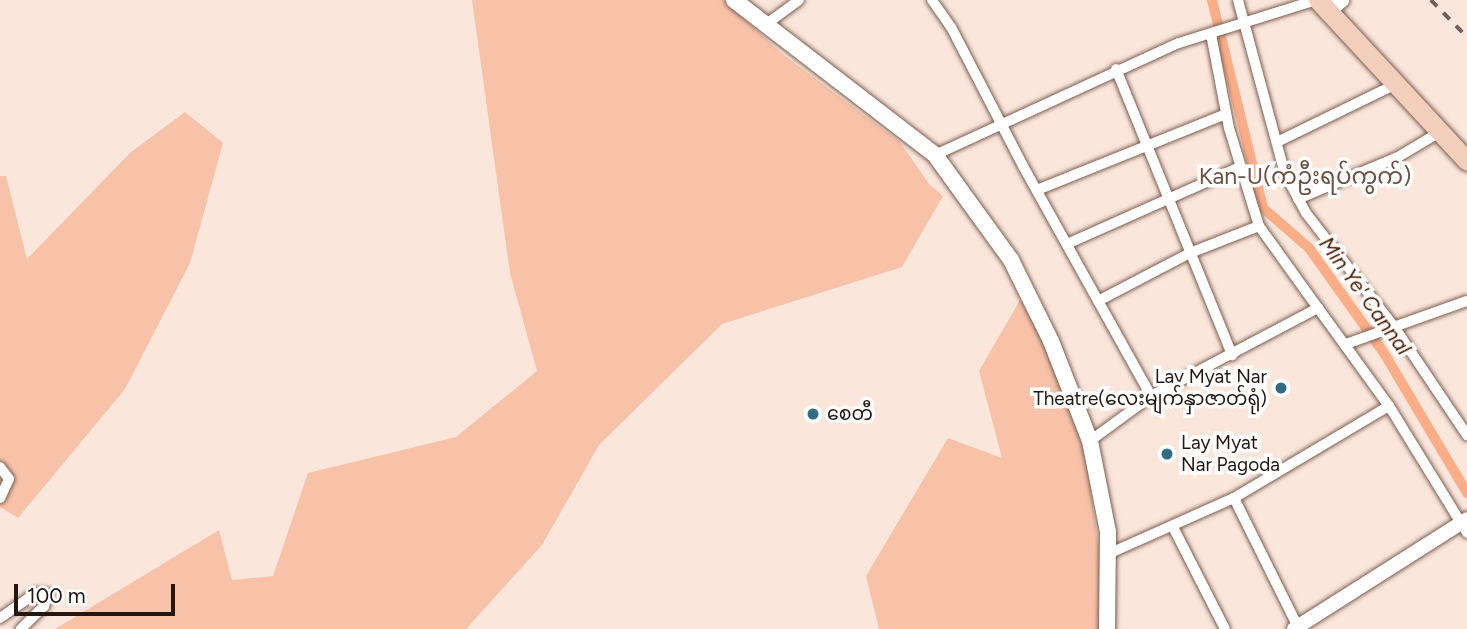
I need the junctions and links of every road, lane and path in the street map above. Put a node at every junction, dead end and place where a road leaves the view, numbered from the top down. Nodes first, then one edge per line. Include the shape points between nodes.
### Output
1 (734, 0) edge
2 (799, 0) edge
3 (932, 0) edge
4 (1238, 0) edge
5 (1326, 3) edge
6 (1245, 23) junction
7 (765, 25) junction
8 (1214, 33) junction
9 (1116, 69) junction
10 (1396, 84) junction
11 (1226, 114) junction
12 (1002, 121) junction
13 (1440, 132) junction
14 (1278, 142) junction
15 (1146, 146) junction
16 (935, 155) junction
17 (1467, 161) edge
18 (1240, 167) junction
19 (1037, 190) junction
20 (1298, 199) junction
21 (1168, 202) junction
22 (1259, 226) junction
23 (1067, 244) junction
24 (1190, 253) junction
25 (1098, 301) junction
26 (1467, 301) edge
27 (1318, 308) junction
28 (1393, 325) junction
29 (1346, 344) junction
30 (1232, 355) junction
31 (1151, 396) junction
32 (1389, 406) junction
33 (1467, 435) edge
34 (1090, 441) junction
35 (0, 467) edge
36 (0, 498) edge
37 (1234, 498) junction
38 (1465, 525) edge
39 (1173, 527) junction
40 (1108, 554) junction
41 (0, 618) edge
42 (1296, 628) edge
43 (20, 629) edge
44 (1107, 629) edge
45 (1225, 629) edge

1 - 7 main road
2 - 7 street
3 - 12 street
4 - 6 street
5 - 6 street
5 - 10 highway
6 - 8 street
6 - 14 street
7 - 16 main road
8 - 9 street
8 - 11 street
9 - 12 street
9 - 15 street
10 - 13 highway
10 - 14 street
11 - 15 street
11 - 18 street
12 - 16 street
12 - 19 street
13 - 17 highway
13 - 20 street via 1398,157
14 - 20 street via 1285,174
15 - 19 street
15 - 21 street
16 - 34 main road via 1011,260 1051,341
18 - 21 street
18 - 22 street
19 - 23 street
20 - 28 street
21 - 23 street
21 - 24 street
22 - 24 street
22 - 27 street
23 - 25 street
24 - 25 street
24 - 30 street
25 - 31 street
26 - 28 street
27 - 29 street
27 - 30 street
28 - 29 street
28 - 33 street
29 - 32 street
30 - 31 street
31 - 34 street
32 - 37 street
32 - 38 street
34 - 40 main road
35 - 36 street via 9,479
37 - 39 street
37 - 42 street
38 - 42 street
39 - 40 street
39 - 45 street
40 - 44 main road
41 - 43 street via 36,593 48,594 44,606

